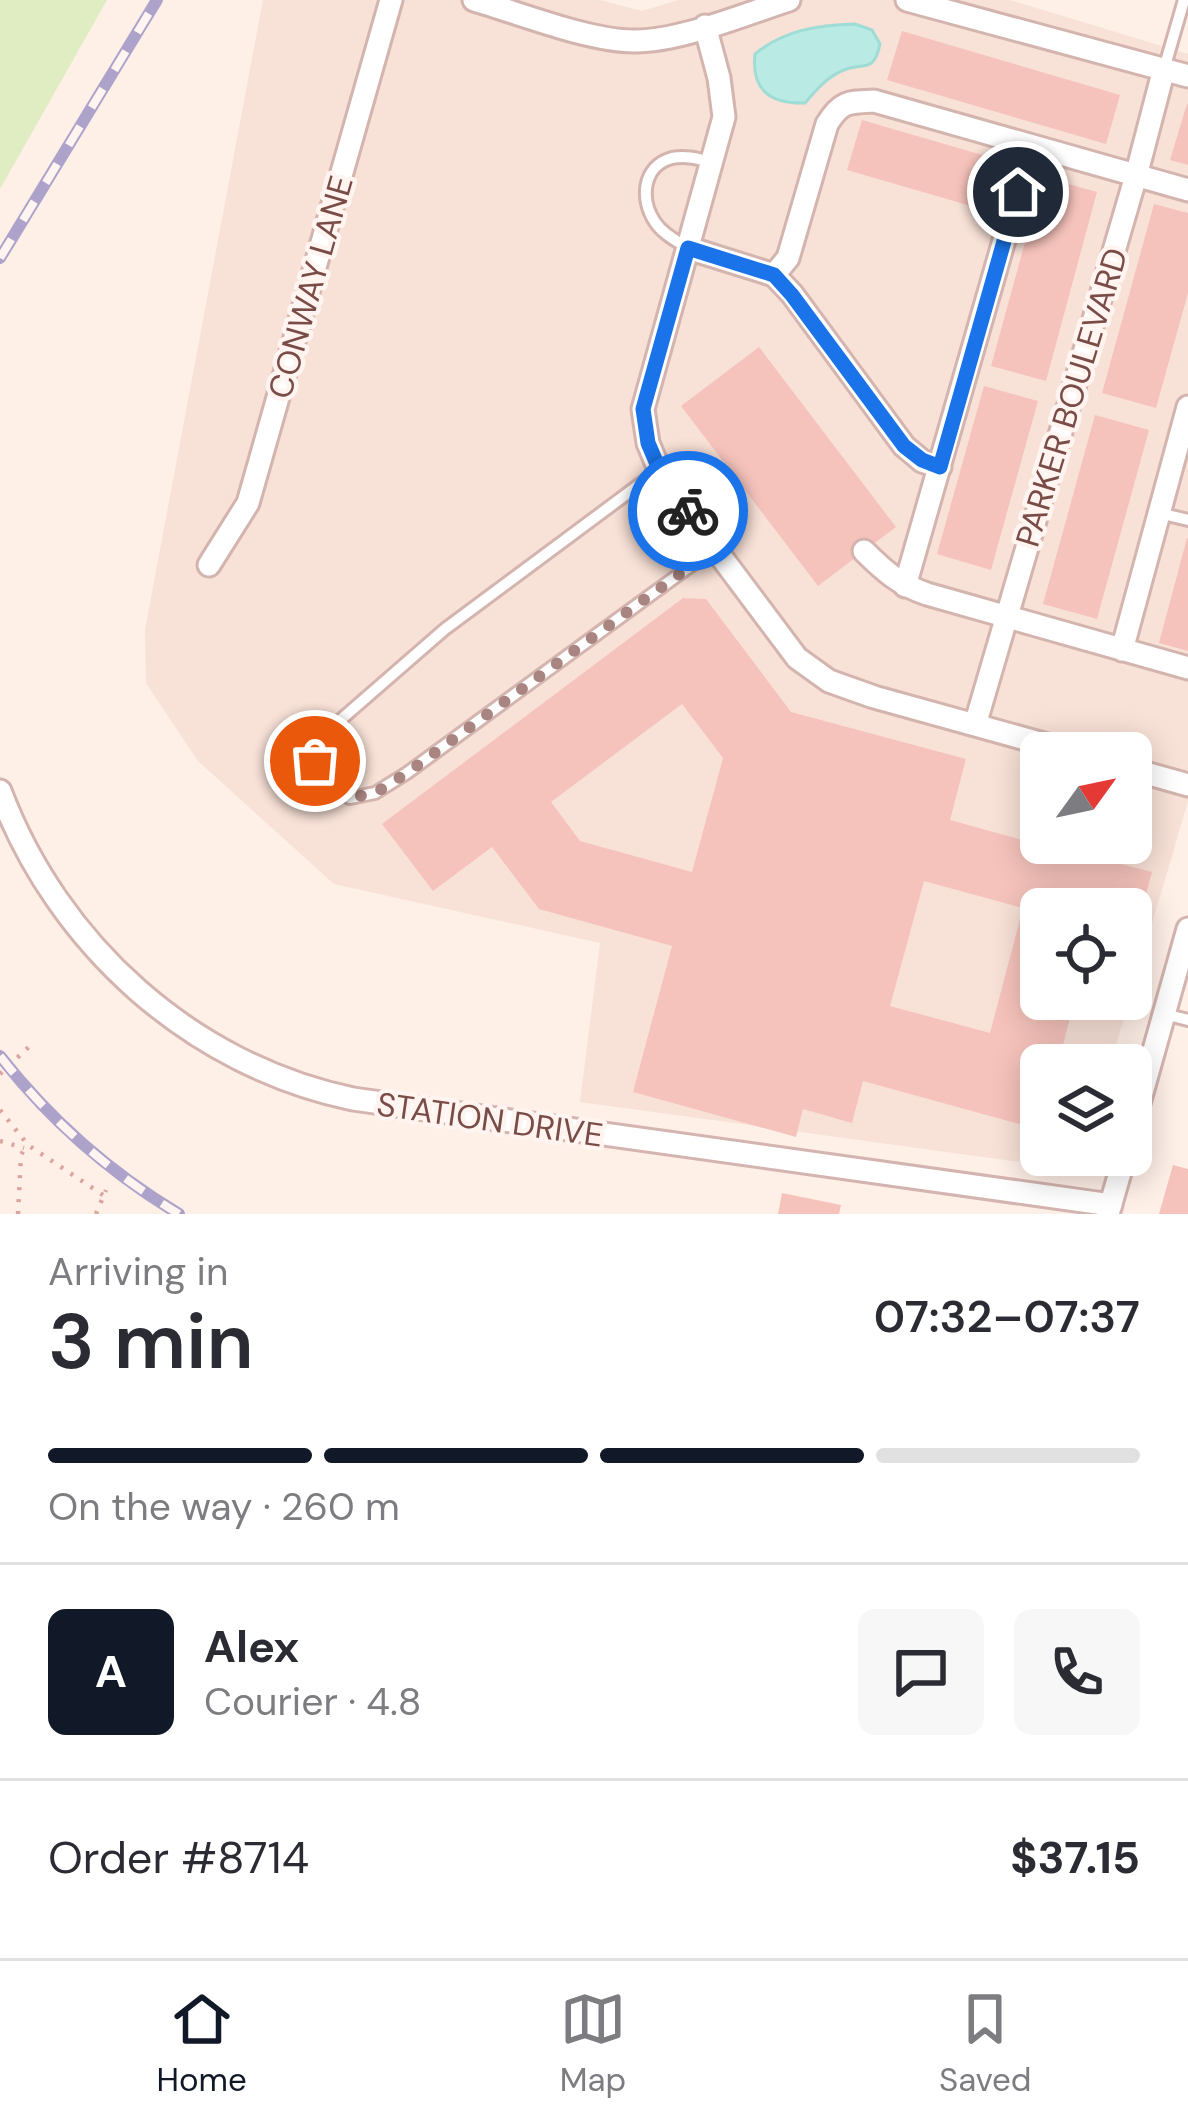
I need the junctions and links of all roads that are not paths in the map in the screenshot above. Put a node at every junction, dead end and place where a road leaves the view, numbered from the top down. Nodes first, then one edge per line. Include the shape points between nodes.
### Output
1 (391, 0) edge
2 (474, 0) edge
3 (789, 0) edge
4 (907, 0) edge
5 (1184, 0) edge
6 (705, 26) junction
7 (1164, 69) junction
8 (1188, 76) edge
9 (1030, 146) junction
10 (711, 162) junction
11 (1136, 176) junction
12 (1188, 190) edge
13 (688, 248) junction
14 (774, 275) junction
15 (1188, 407) edge
16 (940, 467) junction
17 (659, 470) junction
18 (1160, 512) junction
19 (1188, 520) edge
20 (715, 548) junction
21 (864, 551) dead end
22 (209, 565) dead end
23 (905, 586) junction
24 (1006, 617) junction
25 (1122, 650) junction
26 (1188, 668) edge
27 (975, 725) junction
28 (1020, 737) edge
29 (1152, 775) edge
30 (1188, 784) edge
31 (0, 791) edge
32 (1188, 929) edge
33 (1164, 1014) junction
34 (1188, 1019) edge
35 (1152, 1057) edge
36 (1119, 1176) edge
37 (1110, 1210) edge

1 - 22 street, CONWAY LANE via 248,503
2 - 6 street via 600,37 636,41
3 - 6 street
4 - 7 street
5 - 7 lane
6 - 10 street via 724,117
7 - 8 street
7 - 11 street, PARKER BOULEVARD
9 - 11 street
9 - 14 street via 874,101 836,109 788,257
9 - 16 street
10 - 13 street
10 - 13 lane via 669,159 646,184 658,227
11 - 12 street
11 - 24 street, PARKER BOULEVARD
13 - 14 street
13 - 17 street via 643,409
14 - 16 street via 904,446
15 - 18 street
16 - 23 street
17 - 20 street
17 - 20 lane via 445,629 330,729 315,761 328,787 350,798 375,793
18 - 19 lane
18 - 25 street
20 - 27 street via 796,658 829,681
21 - 23 street
23 - 24 street
24 - 25 street
24 - 27 street, PARKER BOULEVARD
25 - 26 street
27 - 28 street
29 - 30 street
31 - 37 street, STATION DRIVE via 42,878 116,970 196,1036 304,1088
32 - 33 street
33 - 34 lane
33 - 35 street
36 - 37 street

